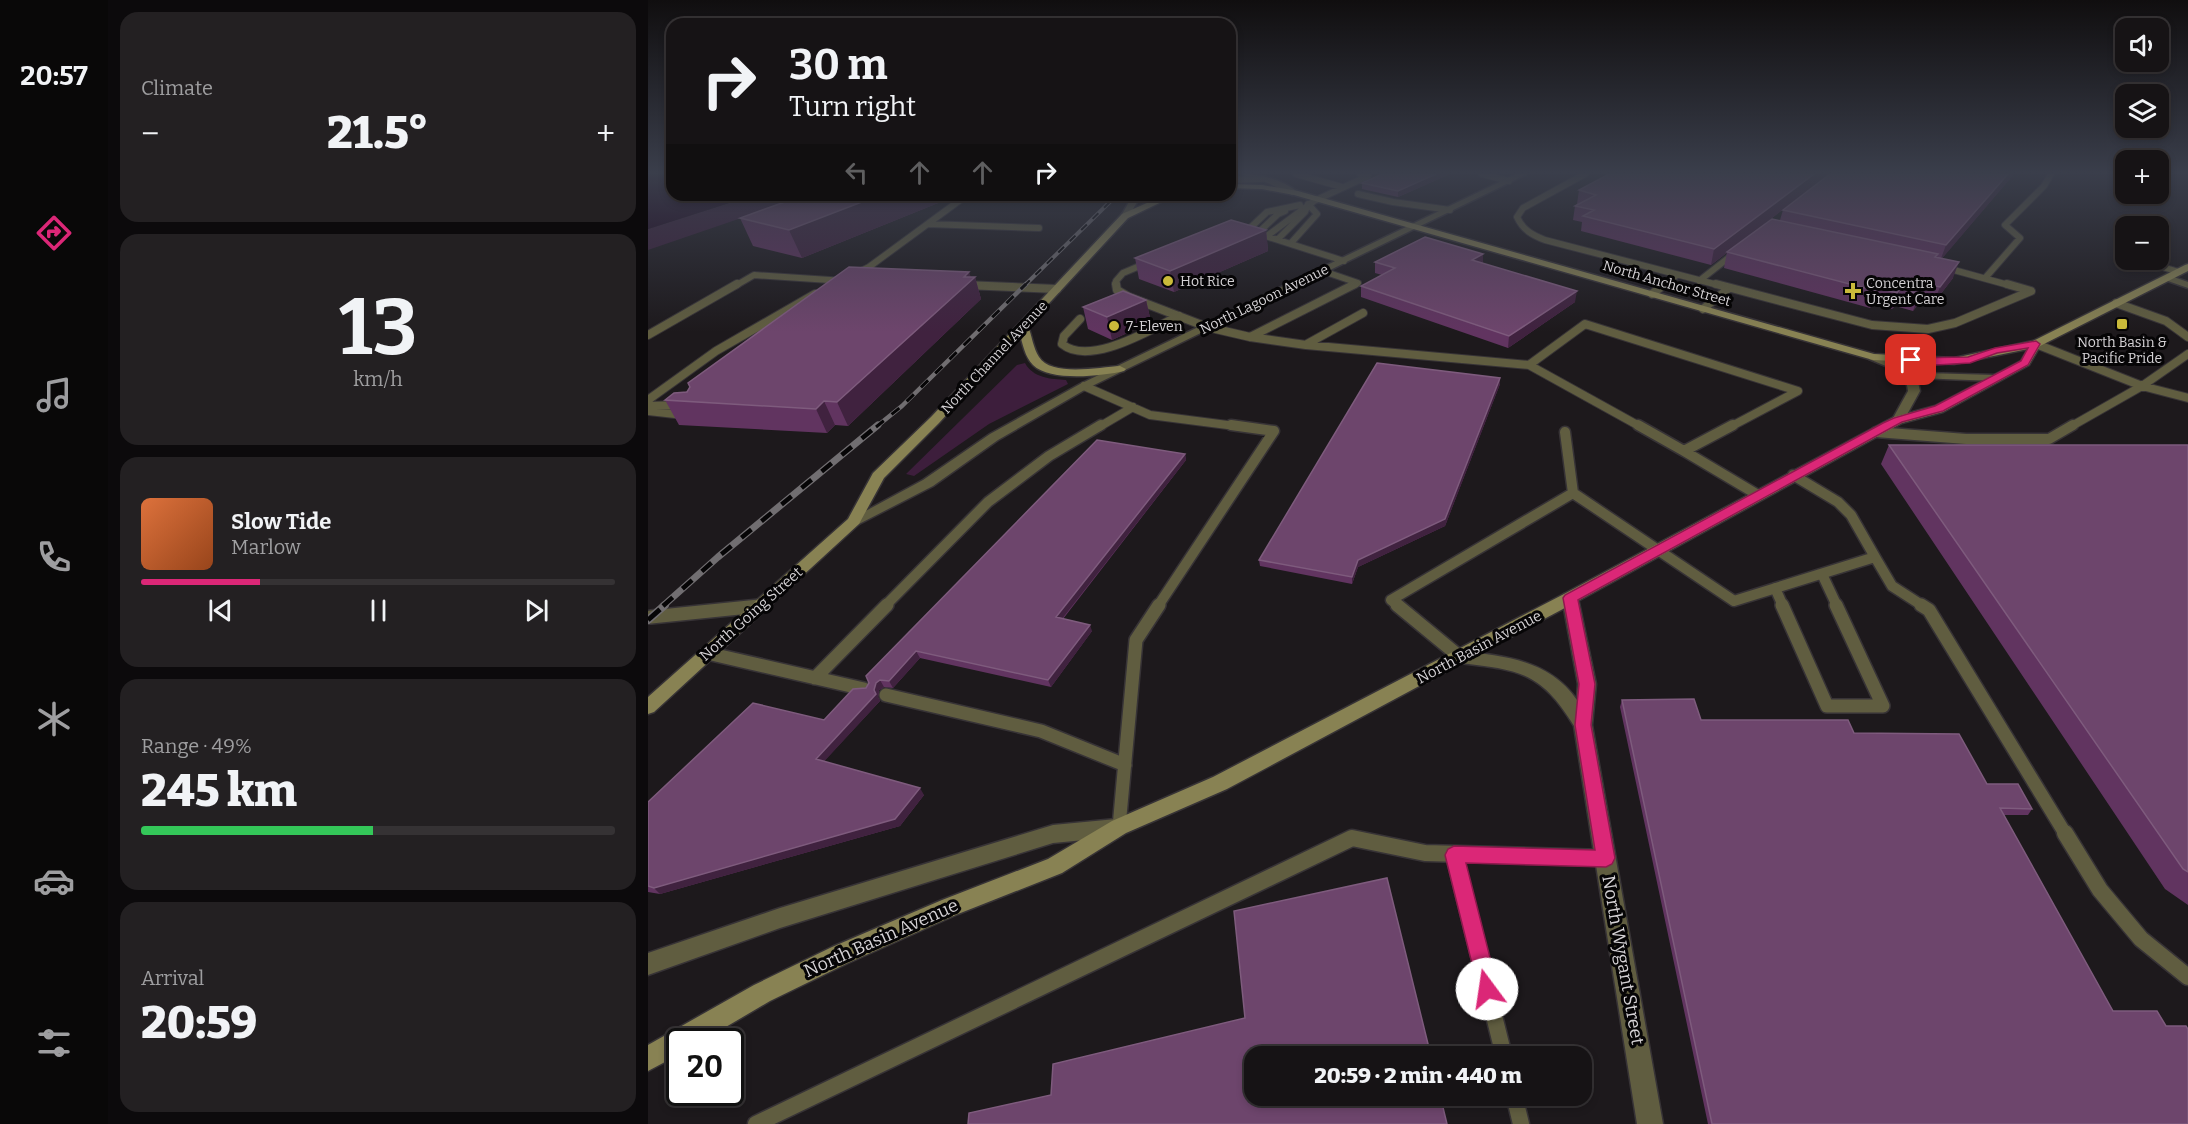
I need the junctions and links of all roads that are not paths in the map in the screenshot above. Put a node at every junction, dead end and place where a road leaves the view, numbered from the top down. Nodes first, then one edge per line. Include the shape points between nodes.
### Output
1 (925, 226) edge
2 (996, 226) edge
3 (1115, 226) edge
4 (1248, 226) edge
5 (1265, 226) edge
6 (1278, 226) edge
7 (1291, 226) edge
8 (1306, 226) edge
9 (1414, 226) edge
10 (1417, 226) edge
11 (1521, 226) edge
12 (2007, 226) edge
13 (1039, 228) dead end
14 (1258, 233) junction
15 (1268, 236) junction
16 (1278, 239) junction
17 (1291, 243) junction
18 (1741, 248) edge
19 (1159, 258) edge
20 (1344, 261) junction
21 (1934, 265) edge
22 (2169, 266) edge
23 (2184, 269) edge
24 (1323, 271) junction
25 (1677, 275) junction
26 (1986, 277) junction
27 (2168, 278) junction
28 (841, 280) junction
29 (857, 281) edge
30 (1699, 281) junction
31 (955, 284) edge
32 (2188, 285) edge
33 (1057, 289) junction
34 (1728, 289) junction
35 (1652, 294) junction
36 (2116, 303) junction
37 (1703, 309) junction
38 (1363, 313) dead end
39 (1179, 316) junction
40 (1080, 319) dead end
41 (1023, 326) junction
42 (1207, 327) junction
43 (648, 335) edge
44 (1250, 337) junction
45 (2188, 337) edge
46 (2036, 344) junction
47 (1306, 345) junction
48 (2188, 354) edge
49 (1873, 357) junction
50 (1529, 365) junction
51 (1120, 369) junction
52 (1910, 372) junction
53 (1995, 378) junction
54 (1084, 386) junction
55 (2142, 386) junction
56 (2188, 398) edge
57 (648, 400) edge
58 (648, 406) edge
59 (1133, 407) junction
60 (686, 410) junction
61 (648, 411) edge
62 (697, 411) edge
63 (1898, 420) junction
64 (1565, 432) dead end
65 (1876, 432) junction
66 (1684, 451) junction
67 (1793, 476) junction
68 (1573, 493) junction
69 (1758, 495) junction
70 (854, 521) junction
71 (1659, 549) junction
72 (1875, 557) junction
73 (1822, 574) junction
74 (1775, 588) junction
75 (1570, 598) junction
76 (759, 606) junction
77 (651, 617) dead end
78 (707, 653) junction
79 (1460, 657) junction
80 (815, 678) junction
81 (864, 690) edge
82 (886, 695) dead end
83 (648, 707) edge
84 (1583, 725) junction
85 (1125, 765) junction
86 (1119, 827) junction
87 (1454, 855) junction
88 (1606, 858) junction
89 (648, 964) edge
90 (2188, 976) edge
91 (1502, 1046) edge
92 (648, 1059) edge
93 (1517, 1106) edge
94 (756, 1124) edge
95 (1521, 1124) edge
96 (1650, 1124) edge

1 - 28 lane via 869,267
2 - 13 lane
3 - 33 main road, North Channel Avenue
4 - 14 lane via 1245,229
5 - 14 lane
6 - 15 lane
7 - 16 lane
8 - 17 lane
9 - 20 street, North Lagoon Avenue
10 - 35 main road, North Anchor Street
11 - 25 lane via 1545,240
12 - 26 lane via 2020,238
14 - 15 lane
15 - 16 lane
16 - 17 lane
17 - 20 lane
18 - 30 lane
19 - 39 lane via 1123,273 1116,281 1117,290
20 - 24 street, North Lagoon Avenue
21 - 26 lane
22 - 23 lane
23 - 27 main road, North Basin Avenue
24 - 42 street, North Lagoon Avenue
24 - 44 lane via 1358,283
25 - 30 lane
25 - 35 lane
26 - 34 lane via 2031,291 1955,323 1928,329 1872,325
27 - 32 street
27 - 36 main road, North Basin Avenue
28 - 29 lane
28 - 43 lane via 754,275
28 - 57 lane via 716,351
30 - 34 lane
31 - 33 lane
33 - 41 main road, North Channel Avenue
34 - 37 lane
35 - 37 main road, North Anchor Street
36 - 45 lane via 2166,321
36 - 46 main road, North Basin Avenue
37 - 49 main road, North Anchor Street
38 - 47 lane
39 - 40 lane via 1109,348 1064,348 1064,336
39 - 42 lane
41 - 51 main road via 1033,355 1043,368 1063,372
41 - 70 main road, North Channel Avenue via 878,476
42 - 44 lane
42 - 51 street, North Lagoon Avenue
44 - 47 lane
46 - 49 main road, North Anchor Street via 1954,361
46 - 53 main road, North Basin Avenue via 2025,363
46 - 55 lane
47 - 50 lane
48 - 55 lane
49 - 52 street, North Basin Avenue
50 - 66 lane
50 - 66 lane via 1585,324 1798,391
51 - 54 street, North Lagoon Avenue
52 - 53 street, North Basin Avenue via 1932,377
52 - 63 street via 1914,391
53 - 63 main road, North Basin Avenue via 1939,409
54 - 59 lane
54 - 70 street, North Lagoon Avenue via 1011,426 928,483
55 - 56 lane
55 - 65 lane via 2049,439 1966,439
58 - 60 lane via 686,405
59 - 80 lane via 1049,456 988,502
59 - 85 lane via 1150,415 1274,431 1136,640
60 - 61 lane via 675,414
60 - 62 lane
63 - 65 main road, North Basin Avenue
64 - 68 lane
65 - 67 main road, North Basin Avenue
66 - 69 lane
67 - 69 main road, North Basin Avenue
67 - 72 lane via 1838,502 1851,515
68 - 71 lane
68 - 79 lane via 1391,600
69 - 71 main road, North Basin Avenue
70 - 76 main road, North Going Street
71 - 74 lane via 1734,601
71 - 75 main road, North Basin Avenue
72 - 73 lane
72 - 90 lane via 1892,586 1929,610 2100,890 2141,939
73 - 74 lane
73 - 74 lane via 1883,706 1827,706
75 - 79 main road, North Basin Avenue
75 - 84 street, North Wygant Street via 1587,684
76 - 77 lane
76 - 78 main road, North Going Street
78 - 80 lane
78 - 83 main road, North Going Street
79 - 84 street, North Wygant Street via 1495,661 1540,675 1555,685
79 - 86 main road, North Basin Avenue via 1220,783
80 - 81 lane
82 - 85 lane via 1041,731
84 - 88 street, North Wygant Street
85 - 86 lane
86 - 89 street, North Basin Avenue via 1053,834 780,918
86 - 92 main road, North Basin Avenue via 1055,866 840,954 762,993
87 - 88 lane
87 - 91 lane
87 - 94 lane via 1352,838
88 - 96 street, North Wygant Street
93 - 95 lane

